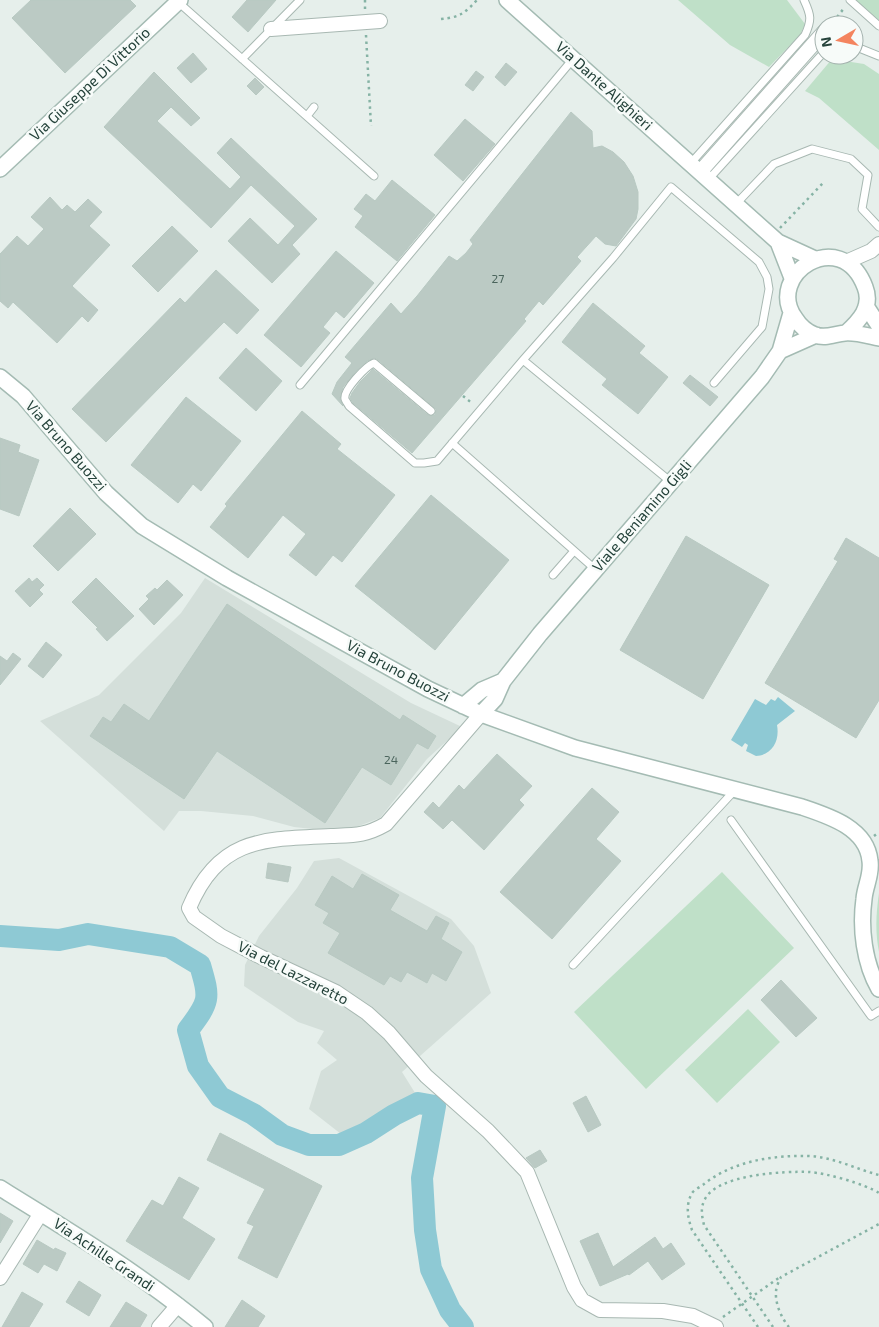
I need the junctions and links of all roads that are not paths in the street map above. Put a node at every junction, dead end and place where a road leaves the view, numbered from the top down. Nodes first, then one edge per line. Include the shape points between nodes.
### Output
1 (300, 0) edge
2 (507, 0) edge
3 (804, 0) edge
4 (850, 0) edge
5 (179, 1) edge
6 (373, 22) road end
7 (879, 26) edge
8 (272, 29) junction
9 (814, 43) edge
10 (864, 50) edge
11 (879, 56) edge
12 (242, 59) junction
13 (573, 59) junction
14 (814, 62) edge
15 (314, 107) dead end
16 (307, 116) junction
17 (0, 169) edge
18 (700, 172) junction
19 (374, 176) dead end
20 (736, 204) junction
21 (879, 227) edge
22 (782, 238) junction
23 (875, 247) edge
24 (815, 259) junction
25 (846, 262) junction
26 (860, 275) junction
27 (792, 278) junction
28 (866, 306) junction
29 (791, 313) junction
30 (879, 326) edge
31 (846, 333) junction
32 (816, 335) junction
33 (879, 338) edge
34 (780, 351) junction
35 (523, 360) junction
36 (0, 376) edge
37 (714, 383) dead end
38 (300, 385) dead end
39 (431, 412) dead end
40 (452, 443) junction
41 (671, 482) junction
42 (574, 551) junction
43 (596, 570) junction
44 (553, 575) dead end
45 (503, 681) junction
46 (463, 706) junction
47 (481, 714) junction
48 (735, 790) junction
49 (731, 820) dead end
50 (573, 965) dead end
51 (879, 989) edge
52 (879, 1011) edge
53 (0, 1188) edge
54 (42, 1213) junction
55 (0, 1278) edge
56 (178, 1305) junction
57 (718, 1324) edge
58 (159, 1327) edge
59 (204, 1327) edge

1 - 8 lane
2 - 13 street, Via Dante Alighieri
3 - 18 lane via 810,12 810,24 805,35
4 - 7 lane
5 - 12 lane
5 - 17 street, Via Giuseppe Di Vittorio
6 - 8 street via 310,30
8 - 12 lane
9 - 18 street
10 - 11 lane
12 - 16 lane
13 - 18 street, Via Dante Alighieri
13 - 38 lane
14 - 18 lane
15 - 16 lane
16 - 19 lane
18 - 20 street, Via Dante Alighieri
20 - 21 lane via 774,164 812,149 851,159 868,175 862,209
20 - 22 street, Via Dante Alighieri
22 - 24 street, Via Dante Alighieri
22 - 27 street, Via Dante Alighieri
23 - 25 street
23 - 26 street
24 - 25 street, Via Dante Alighieri via 830,257
24 - 27 street via 801,267
25 - 26 street
26 - 28 street via 867,292
27 - 29 street, Via Dante Alighieri via 788,298
28 - 30 street
28 - 31 street via 861,319
29 - 32 street via 801,326
29 - 34 street, Viale Beniamino Gigli
31 - 32 street via 830,337
31 - 33 street
32 - 34 street
34 - 41 street, Viale Beniamino Gigli via 762,377
35 - 37 lane via 671,188 759,262 767,277 769,289 762,327
35 - 40 lane
35 - 41 lane
36 - 46 street, Via Bruno Buozzi via 23,396 106,493 142,526 227,578
39 - 40 lane via 374,363 366,367 346,392 345,400 349,406 415,463 437,461
40 - 42 lane
41 - 43 street, Viale Beniamino Gigli
42 - 43 lane
42 - 44 lane
43 - 45 street, Viale Beniamino Gigli
45 - 46 street, Viale Beniamino Gigli via 482,690
45 - 47 street, Viale Beniamino Gigli via 495,698
46 - 47 street, Via Bruno Buozzi
47 - 48 street, Via Bruno Buozzi via 575,748
47 - 57 street, Via del Lazzaretto via 386,824 371,832 354,835 263,841 242,847 209,875 189,908 194,917 222,936 336,992 367,1013 426,1076 488,1131 527,1172 582,1300 600,1310 664,1311
48 - 50 lane
48 - 51 street, Via Bruno Buozzi via 826,815 847,826 864,842 870,861 864,898 864,942
49 - 52 lane via 871,1016
53 - 54 street, Via Achille Grandi
54 - 55 street
54 - 56 street, Via Achille Grandi
56 - 58 street
56 - 59 street, Via Achille Grandi

